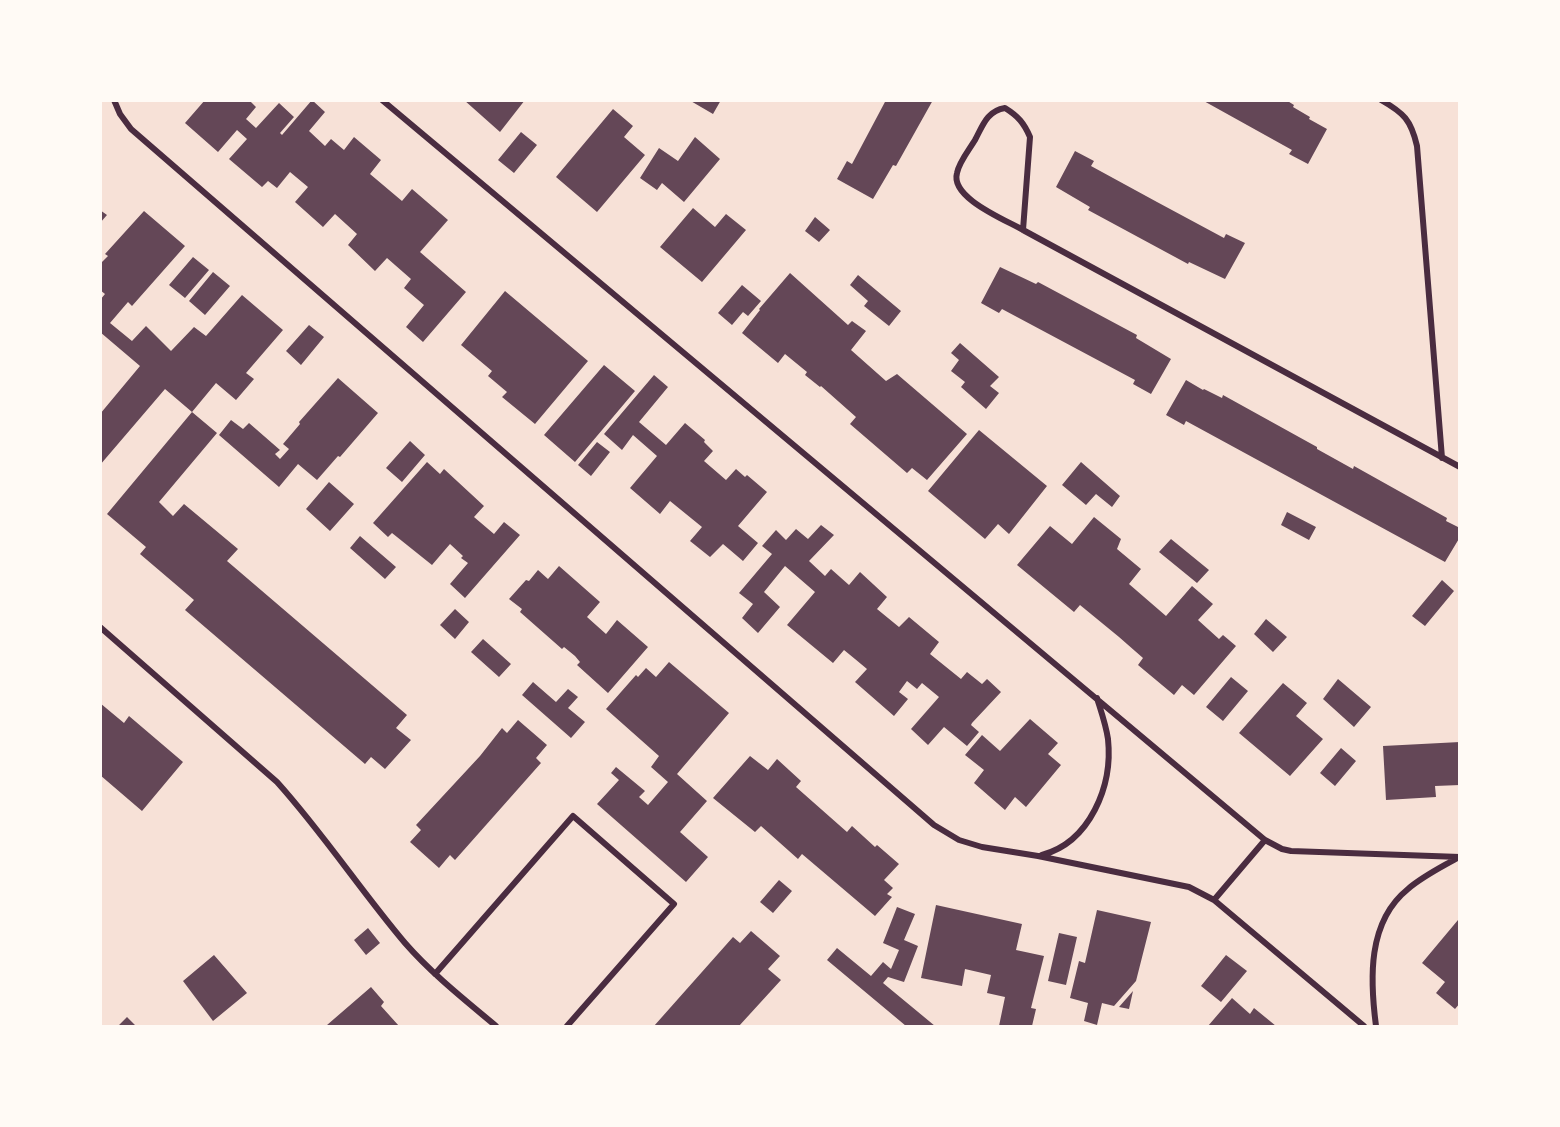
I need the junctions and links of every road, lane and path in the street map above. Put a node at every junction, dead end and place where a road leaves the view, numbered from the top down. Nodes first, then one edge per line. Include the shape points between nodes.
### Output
1 (114, 100) edge
2 (382, 100) edge
3 (1381, 100) edge
4 (1023, 230) junction
5 (1443, 458) junction
6 (1460, 467) edge
7 (100, 627) edge
8 (1097, 698) junction
9 (1265, 840) junction
10 (1038, 856) junction
11 (1460, 857) edge
12 (1214, 900) junction
13 (435, 974) junction
14 (496, 1026) edge
15 (567, 1026) edge
16 (1364, 1026) edge
17 (1376, 1026) edge

1 - 10 street via 131,129 934,825 959,840 982,847
2 - 8 street
3 - 5 street via 1406,116 1418,146
4 - 4 street via 1030,137 1018,115 1005,108 995,109 956,173 958,186 966,197
4 - 5 street
5 - 6 street
7 - 13 street via 277,782 399,935
8 - 9 street
8 - 10 street via 1108,738 1105,782 1098,805 1070,841 1056,851
9 - 11 street via 1291,851
9 - 12 street
10 - 12 street via 1189,887
11 - 17 street via 1406,890 1381,927 1371,971
12 - 16 street
13 - 14 street
13 - 15 street via 573,816 674,904

